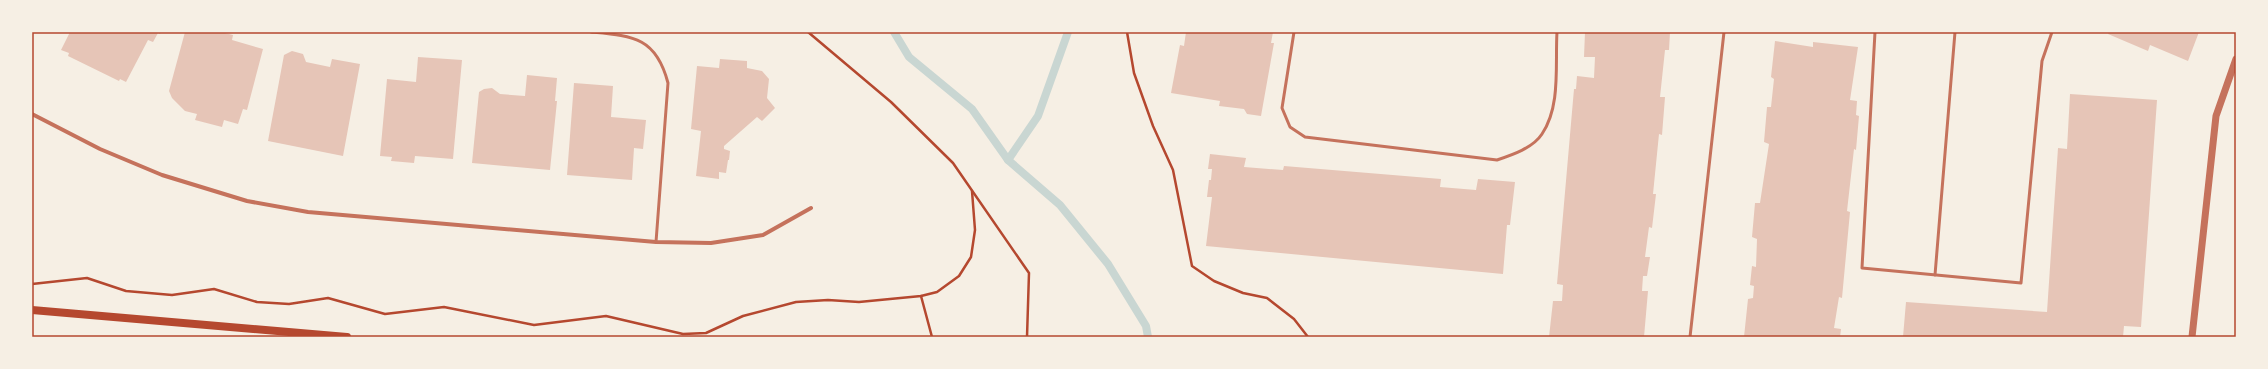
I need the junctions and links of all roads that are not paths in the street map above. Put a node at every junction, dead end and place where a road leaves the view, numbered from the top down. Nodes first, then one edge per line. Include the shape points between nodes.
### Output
1 (591, 32) edge
2 (1294, 32) edge
3 (1557, 32) edge
4 (1724, 32) edge
5 (1875, 32) edge
6 (1955, 32) edge
7 (2052, 32) edge
8 (2236, 59) edge
9 (32, 114) edge
10 (811, 208) dead end
11 (656, 242) junction
12 (1935, 275) junction
13 (32, 310) edge
14 (347, 337) edge
15 (1690, 337) edge
16 (2192, 337) edge

1 - 11 lane via 621,34 638,40 653,50 664,65 668,83
2 - 3 lane via 1282,108 1290,126 1305,137 1498,160 1523,150 1542,135 1554,108
4 - 15 lane
5 - 12 lane via 1862,268
6 - 12 lane
7 - 12 lane via 2042,61 2021,283
8 - 16 street via 2216,116
9 - 11 street via 100,149 162,175 247,201 308,212
10 - 11 street via 763,235 711,242
13 - 14 main road

